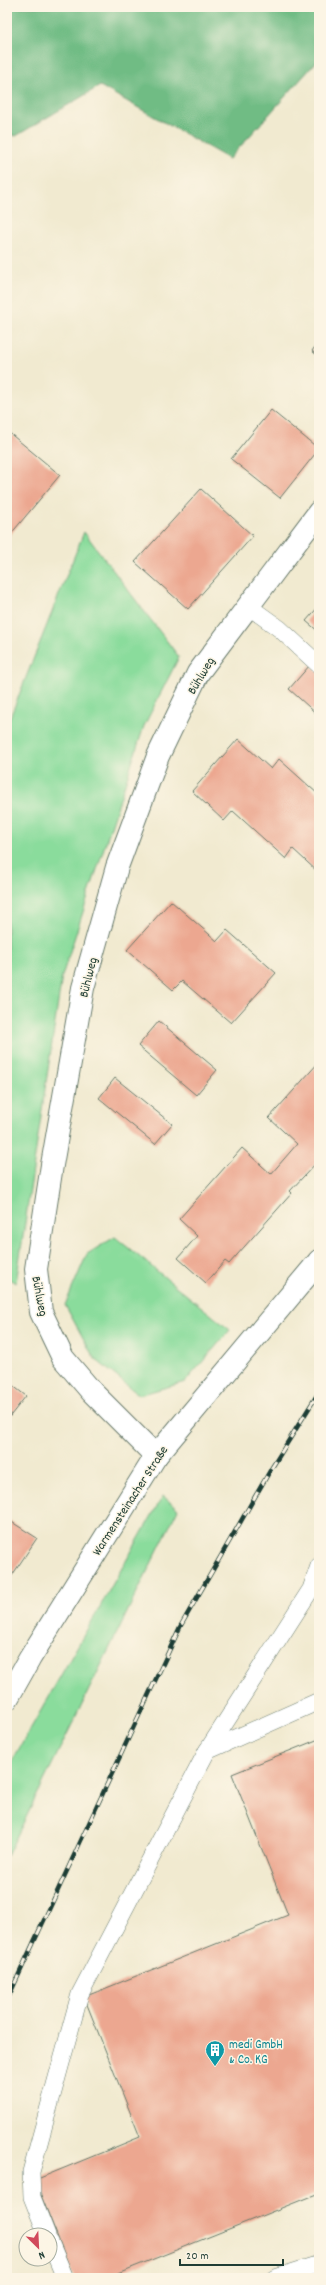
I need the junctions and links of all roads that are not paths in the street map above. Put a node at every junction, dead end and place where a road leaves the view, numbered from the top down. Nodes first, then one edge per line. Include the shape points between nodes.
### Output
1 (319, 512) edge
2 (248, 606) junction
3 (319, 665) edge
4 (319, 1261) edge
5 (156, 1456) junction
6 (319, 1566) edge
7 (7, 1699) edge
8 (319, 1701) edge
9 (207, 1751) junction
10 (44, 2227) edge
11 (58, 2263) edge
12 (319, 2264) edge
13 (64, 2278) edge
14 (275, 2278) edge

1 - 2 street, Bühlweg
2 - 3 lane via 280,629
2 - 5 street, Bühlweg via 198,673 158,756 117,867 83,988 36,1270 41,1312 63,1358 92,1392
4 - 5 street, Warmensteinacher Straße
5 - 7 street, Warmensteinacher Straße
6 - 9 lane via 311,1588
8 - 9 lane
9 - 10 lane via 80,1994 31,2172 32,2198
11 - 13 lane
12 - 14 lane

